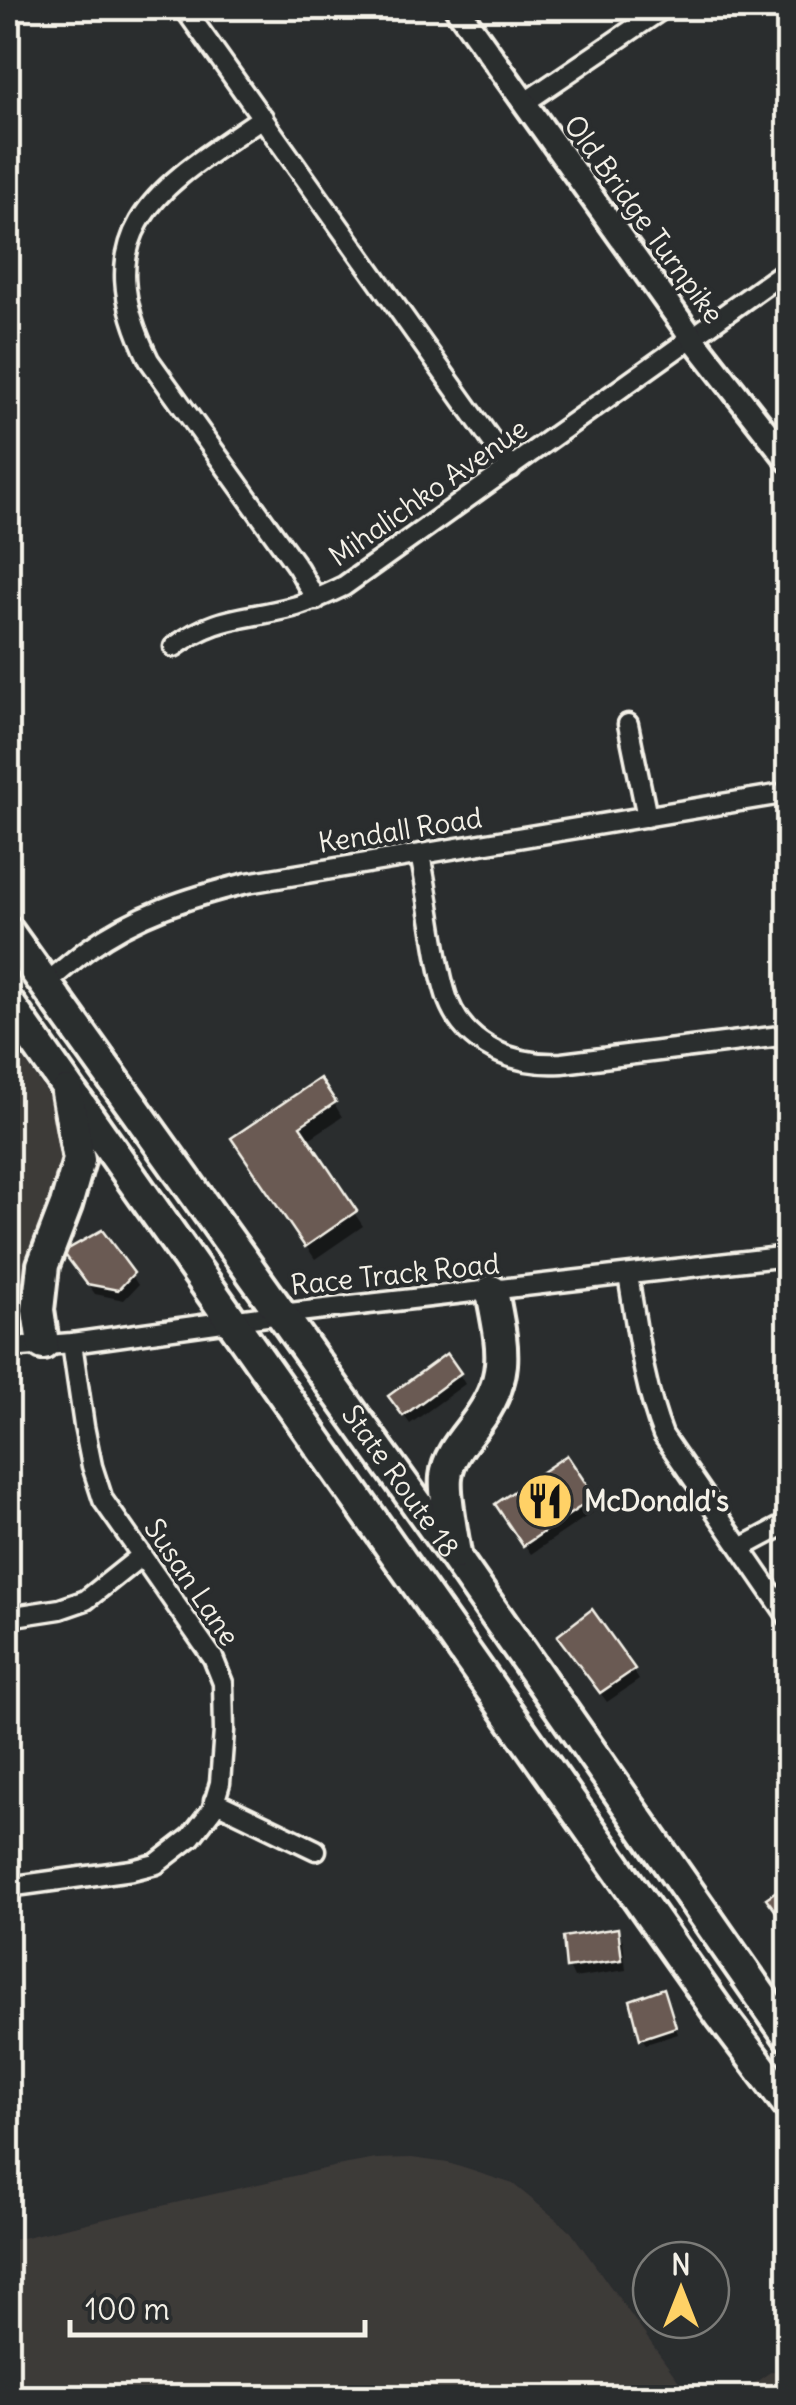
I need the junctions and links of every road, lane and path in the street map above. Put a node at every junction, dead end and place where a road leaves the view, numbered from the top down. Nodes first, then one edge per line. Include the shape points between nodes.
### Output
1 (184, 8) edge
2 (457, 8) edge
3 (664, 8) edge
4 (524, 104) junction
5 (263, 116) junction
6 (788, 268) edge
7 (691, 336) junction
8 (788, 460) edge
9 (511, 468) junction
10 (316, 600) junction
11 (174, 647) dead end
12 (628, 724) dead end
13 (788, 794) edge
14 (647, 817) junction
15 (420, 854) junction
16 (8, 932) edge
17 (45, 984) junction
18 (8, 1003) edge
19 (788, 1035) edge
20 (65, 1084) junction
21 (788, 1256) edge
22 (628, 1275) junction
23 (492, 1291) junction
24 (281, 1314) junction
25 (233, 1320) junction
26 (57, 1344) junction
27 (8, 1348) edge
28 (788, 1524) edge
29 (741, 1548) junction
30 (140, 1556) junction
31 (455, 1557) junction
32 (8, 1617) edge
33 (788, 1617) edge
34 (214, 1800) junction
35 (316, 1850) dead end
36 (8, 1886) edge
37 (784, 2018) edge
38 (788, 2104) edge

1 - 5 street
2 - 4 street, Old Bridge Turnpike
3 - 4 street
4 - 7 street, Old Bridge Turnpike
5 - 9 street
5 - 10 street via 180,174 145,212 128,256 127,304 149,360
6 - 7 street, Mihalichko Avenue
7 - 8 street, Old Bridge Turnpike
7 - 9 street, Mihalichko Avenue
9 - 10 street, Mihalichko Avenue
10 - 11 street, Mihalichko Avenue via 214,624
12 - 14 street
13 - 14 street, Kendall Road
14 - 15 street, Kendall Road
15 - 17 street, Kendall Road via 197,895 123,927
15 - 19 street via 449,1003 463,1026 498,1053 551,1064
16 - 17 highway, State Route 18
17 - 24 highway, State Route 18
18 - 20 highway, State Route 18
20 - 25 highway, State Route 18
20 - 26 highway via 79,1160 43,1265 38,1310
21 - 22 street, Race Track Road
22 - 23 street, Race Track Road
22 - 29 street via 662,1434
23 - 24 street, Race Track Road
23 - 31 highway via 502,1369 446,1476
24 - 25 street, Race Track Road
24 - 31 highway, State Route 18
25 - 26 street, Race Track Road
25 - 38 highway, State Route 18
26 - 27 street, Race Track Road
26 - 30 street, Susan Lane via 102,1500
28 - 29 street
29 - 33 street
30 - 32 street via 86,1600
30 - 34 street, Susan Lane via 223,1682
31 - 37 highway, State Route 18
34 - 35 street
34 - 36 street, Susan Lane via 191,1837 156,1864

